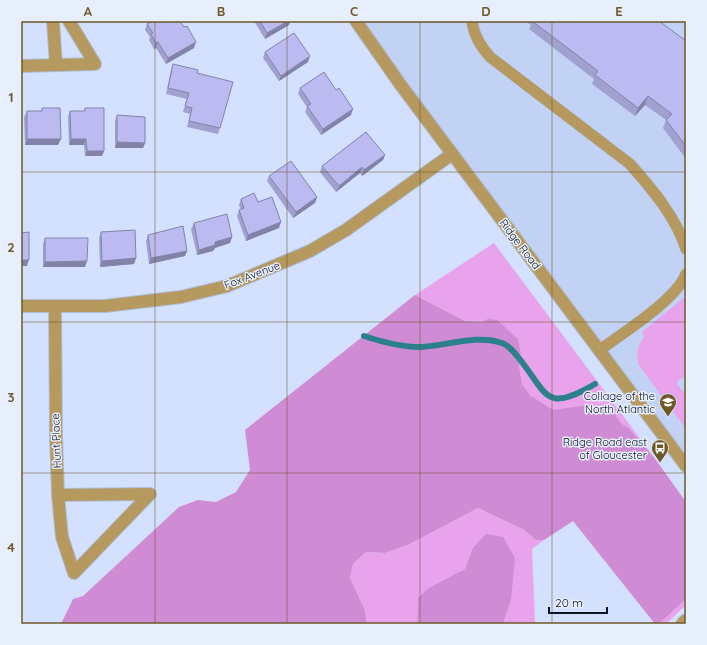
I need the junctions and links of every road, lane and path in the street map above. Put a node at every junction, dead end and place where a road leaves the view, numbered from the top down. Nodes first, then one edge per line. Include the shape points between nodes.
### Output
1 (53, 21) edge
2 (70, 21) edge
3 (356, 21) edge
4 (472, 21) edge
5 (56, 65) junction
6 (21, 66) edge
7 (452, 154) junction
8 (686, 249) edge
9 (686, 274) edge
10 (21, 306) edge
11 (55, 307) junction
12 (600, 350) junction
13 (686, 466) edge
14 (58, 495) junction
15 (686, 620) edge
16 (682, 624) edge

1 - 5 street
2 - 5 street via 95,64
3 - 7 street, Ridge Road
4 - 8 lane via 473,31 480,45 490,57 630,164 668,213
5 - 6 street
7 - 11 street, Fox Avenue via 346,230 310,251 227,286 181,297 105,306
7 - 12 street, Ridge Road
9 - 12 lane via 672,295
10 - 11 street, Fox Avenue
11 - 14 street, Hunt Place
12 - 13 street, Ridge Road
14 - 14 street, Hunt Place via 62,537 74,573 150,494
15 - 16 street

